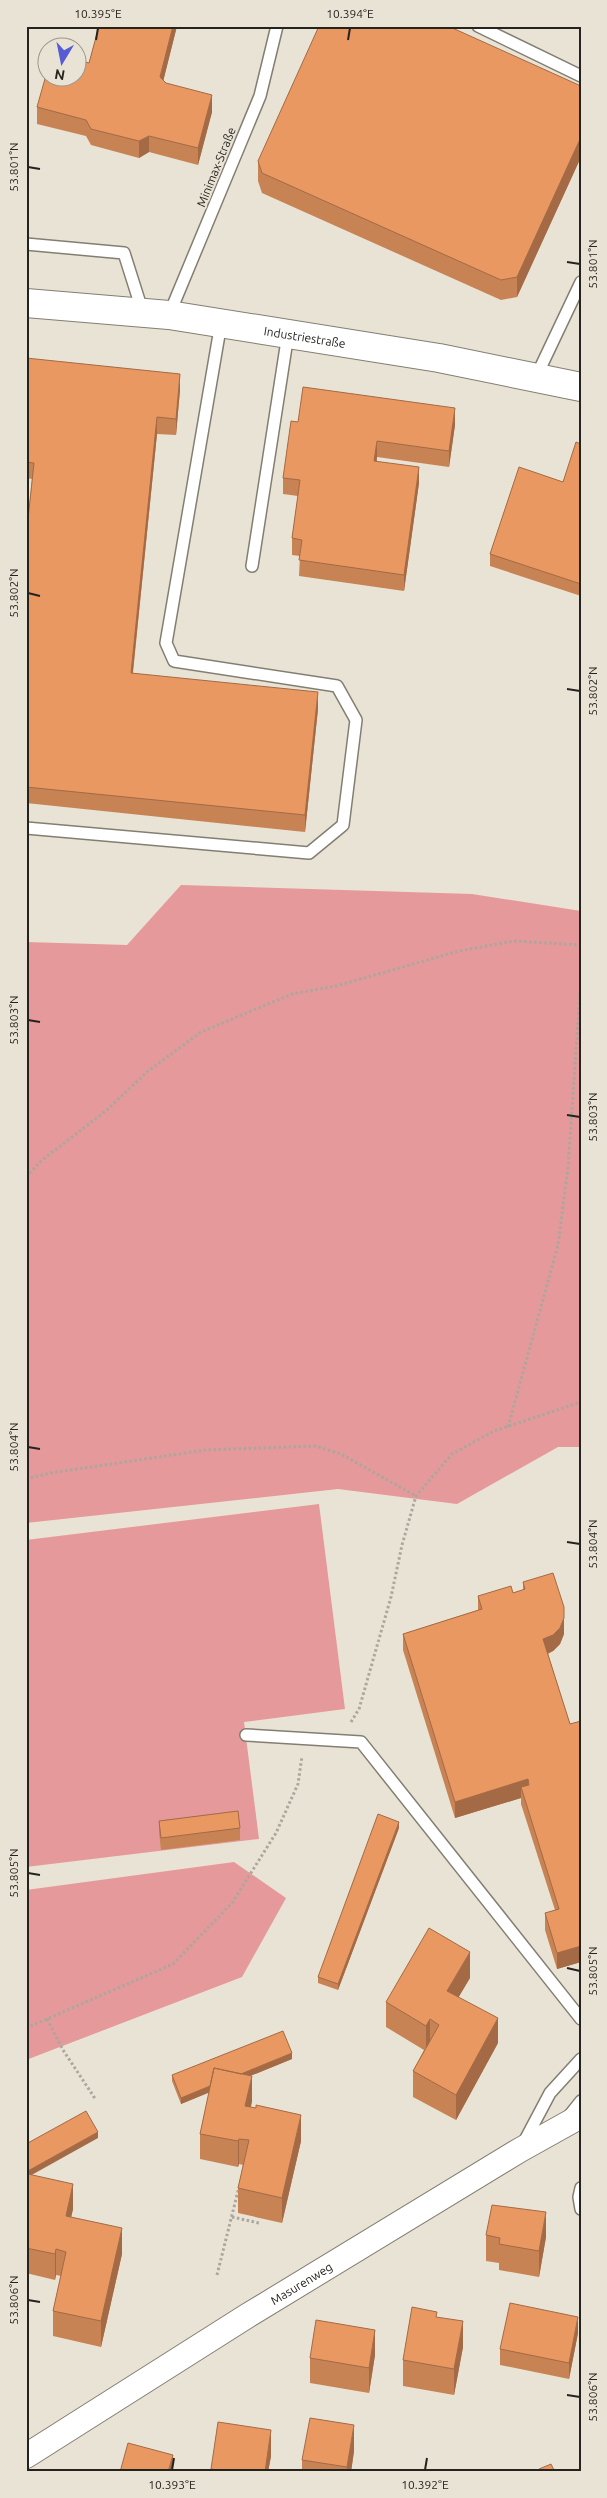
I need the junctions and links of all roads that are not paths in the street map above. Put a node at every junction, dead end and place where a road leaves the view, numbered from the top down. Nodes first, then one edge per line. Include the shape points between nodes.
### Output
1 (277, 26) edge
2 (478, 26) edge
3 (581, 76) edge
4 (26, 244) edge
5 (581, 282) edge
6 (26, 303) edge
7 (156, 314) junction
8 (221, 323) junction
9 (288, 334) junction
10 (536, 377) junction
11 (581, 387) edge
12 (252, 566) dead end
13 (26, 828) edge
14 (246, 1735) dead end
15 (581, 2019) edge
16 (581, 2059) edge
17 (581, 2101) edge
18 (572, 2121) edge
19 (520, 2150) junction
20 (581, 2188) edge
21 (581, 2209) edge
22 (26, 2456) edge

1 - 7 lane, Minimax-Straße via 260,96
2 - 3 lane
4 - 7 lane via 124,253
5 - 10 lane
6 - 7 main road, Industriestraße
7 - 8 main road, Industriestraße
8 - 9 main road, Industriestraße
8 - 13 lane via 166,643 174,661 337,686 356,720 343,825 309,853
9 - 10 main road, Industriestraße
9 - 12 lane
10 - 11 main road, Industriestraße
14 - 15 lane via 361,1742
16 - 19 lane via 550,2093
17 - 18 lane
18 - 19 street, Masurenweg
19 - 22 street, Masurenweg via 246,2316
20 - 21 lane

